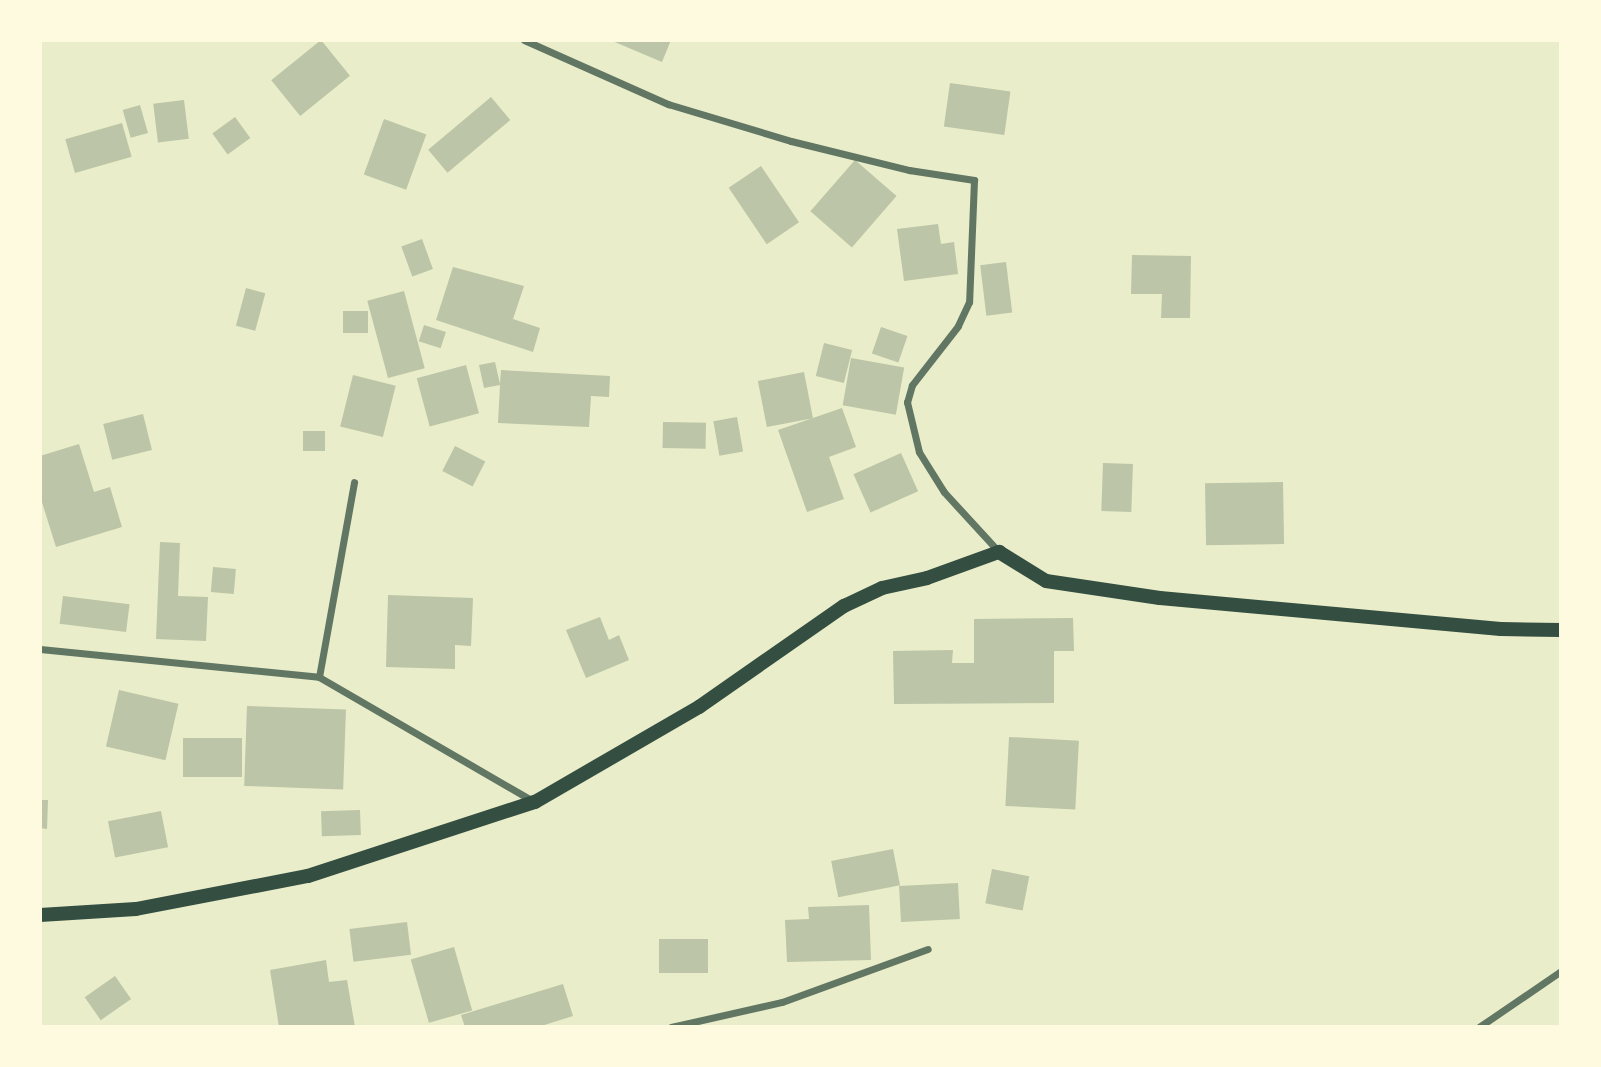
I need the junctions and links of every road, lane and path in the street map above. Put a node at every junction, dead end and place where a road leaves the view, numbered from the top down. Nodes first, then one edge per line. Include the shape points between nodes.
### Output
1 (524, 40) edge
2 (354, 482) dead end
3 (999, 552) junction
4 (1561, 630) edge
5 (40, 649) edge
6 (319, 677) junction
7 (535, 802) junction
8 (40, 915) edge
9 (928, 949) dead end
10 (1561, 971) edge
11 (671, 1027) edge
12 (1479, 1027) edge

1 - 3 street via 668,104 790,141 909,170 974,180 969,302 958,326 912,385 907,402 919,452 944,492
2 - 6 street
3 - 4 main road via 1046,581 1160,598 1501,629
3 - 7 main road via 927,578 882,588 844,606 699,707
5 - 6 street
6 - 7 street
7 - 8 main road via 308,876 135,909
9 - 11 street via 782,1002
10 - 12 street

